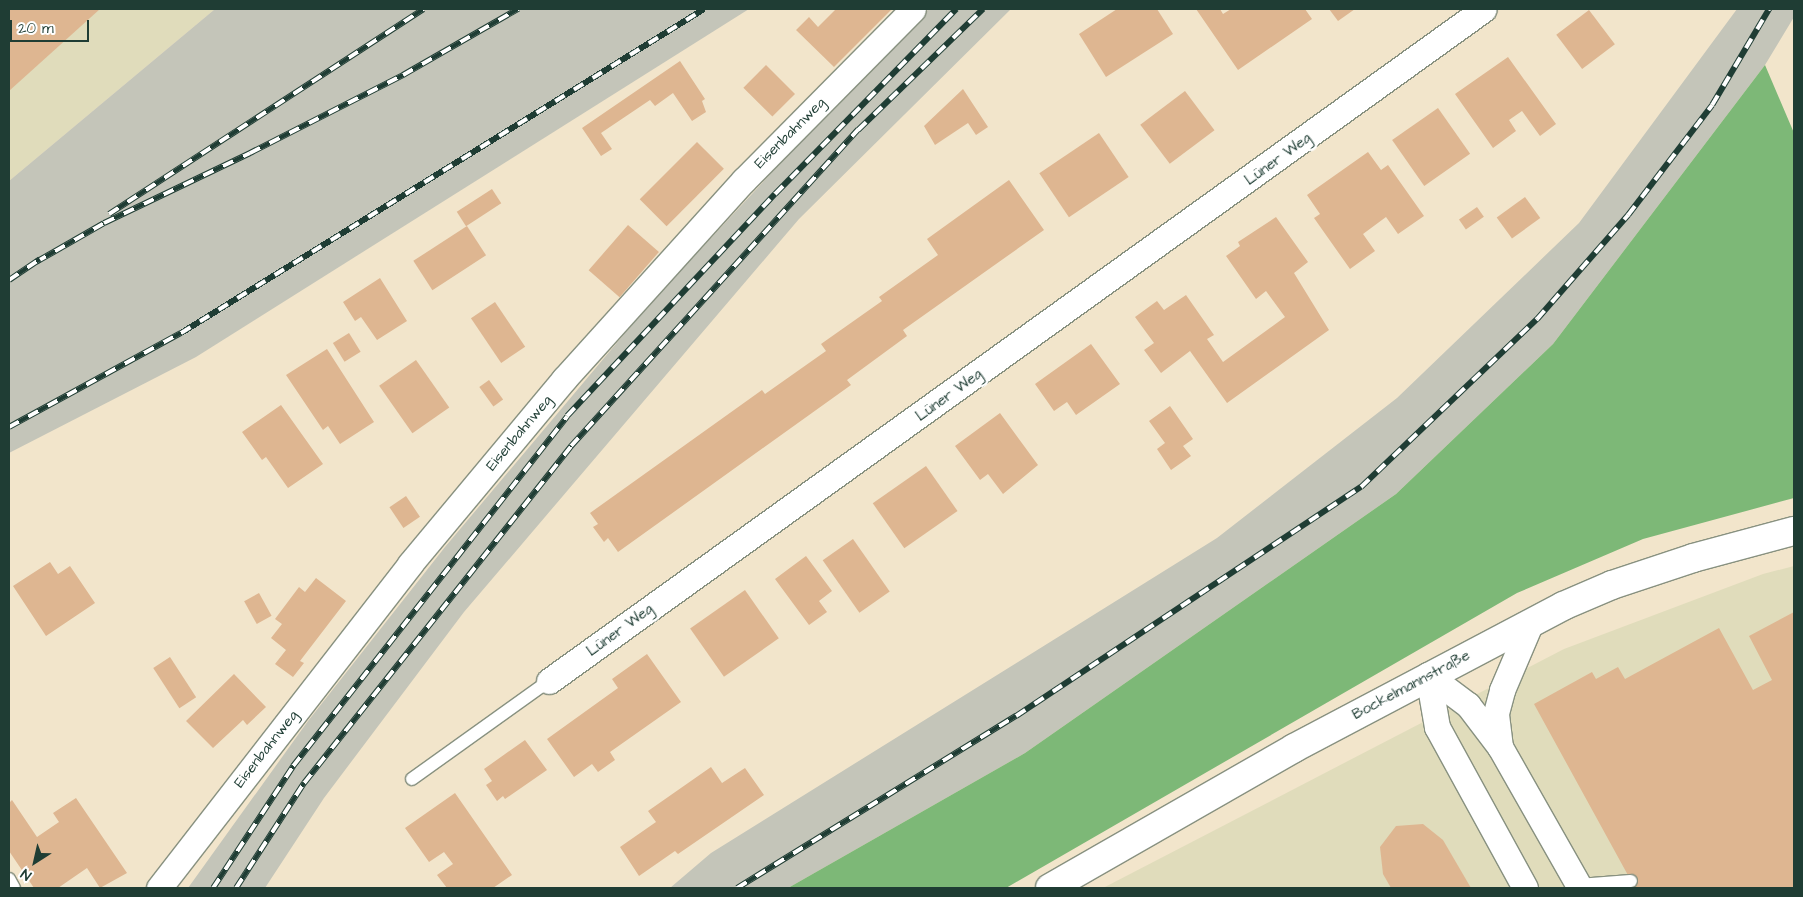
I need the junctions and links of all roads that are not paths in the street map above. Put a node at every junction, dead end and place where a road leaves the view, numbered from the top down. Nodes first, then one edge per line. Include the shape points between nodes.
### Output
1 (913, 9) edge
2 (1484, 9) edge
3 (1794, 531) edge
4 (1531, 622) junction
5 (1428, 675) junction
6 (549, 681) joint
7 (1500, 747) junction
8 (412, 779) dead end
9 (9, 879) edge
10 (1631, 881) dead end
11 (1579, 887) edge
12 (14, 888) edge
13 (160, 888) edge
14 (1050, 888) edge
15 (1525, 888) edge

1 - 13 street, Eisenbahnweg via 744,180 564,379 410,564
2 - 6 street, Lüner Weg
3 - 4 main road, Bockelmannstraße via 1693,558 1612,585
4 - 5 main road, Bockelmannstraße
4 - 7 street via 1502,690 1496,713
5 - 7 street via 1468,704
5 - 14 main road, Bockelmannstraße
5 - 15 street via 1437,727
6 - 8 lane, Lüner Weg
7 - 11 street
9 - 12 lane
10 - 11 lane

